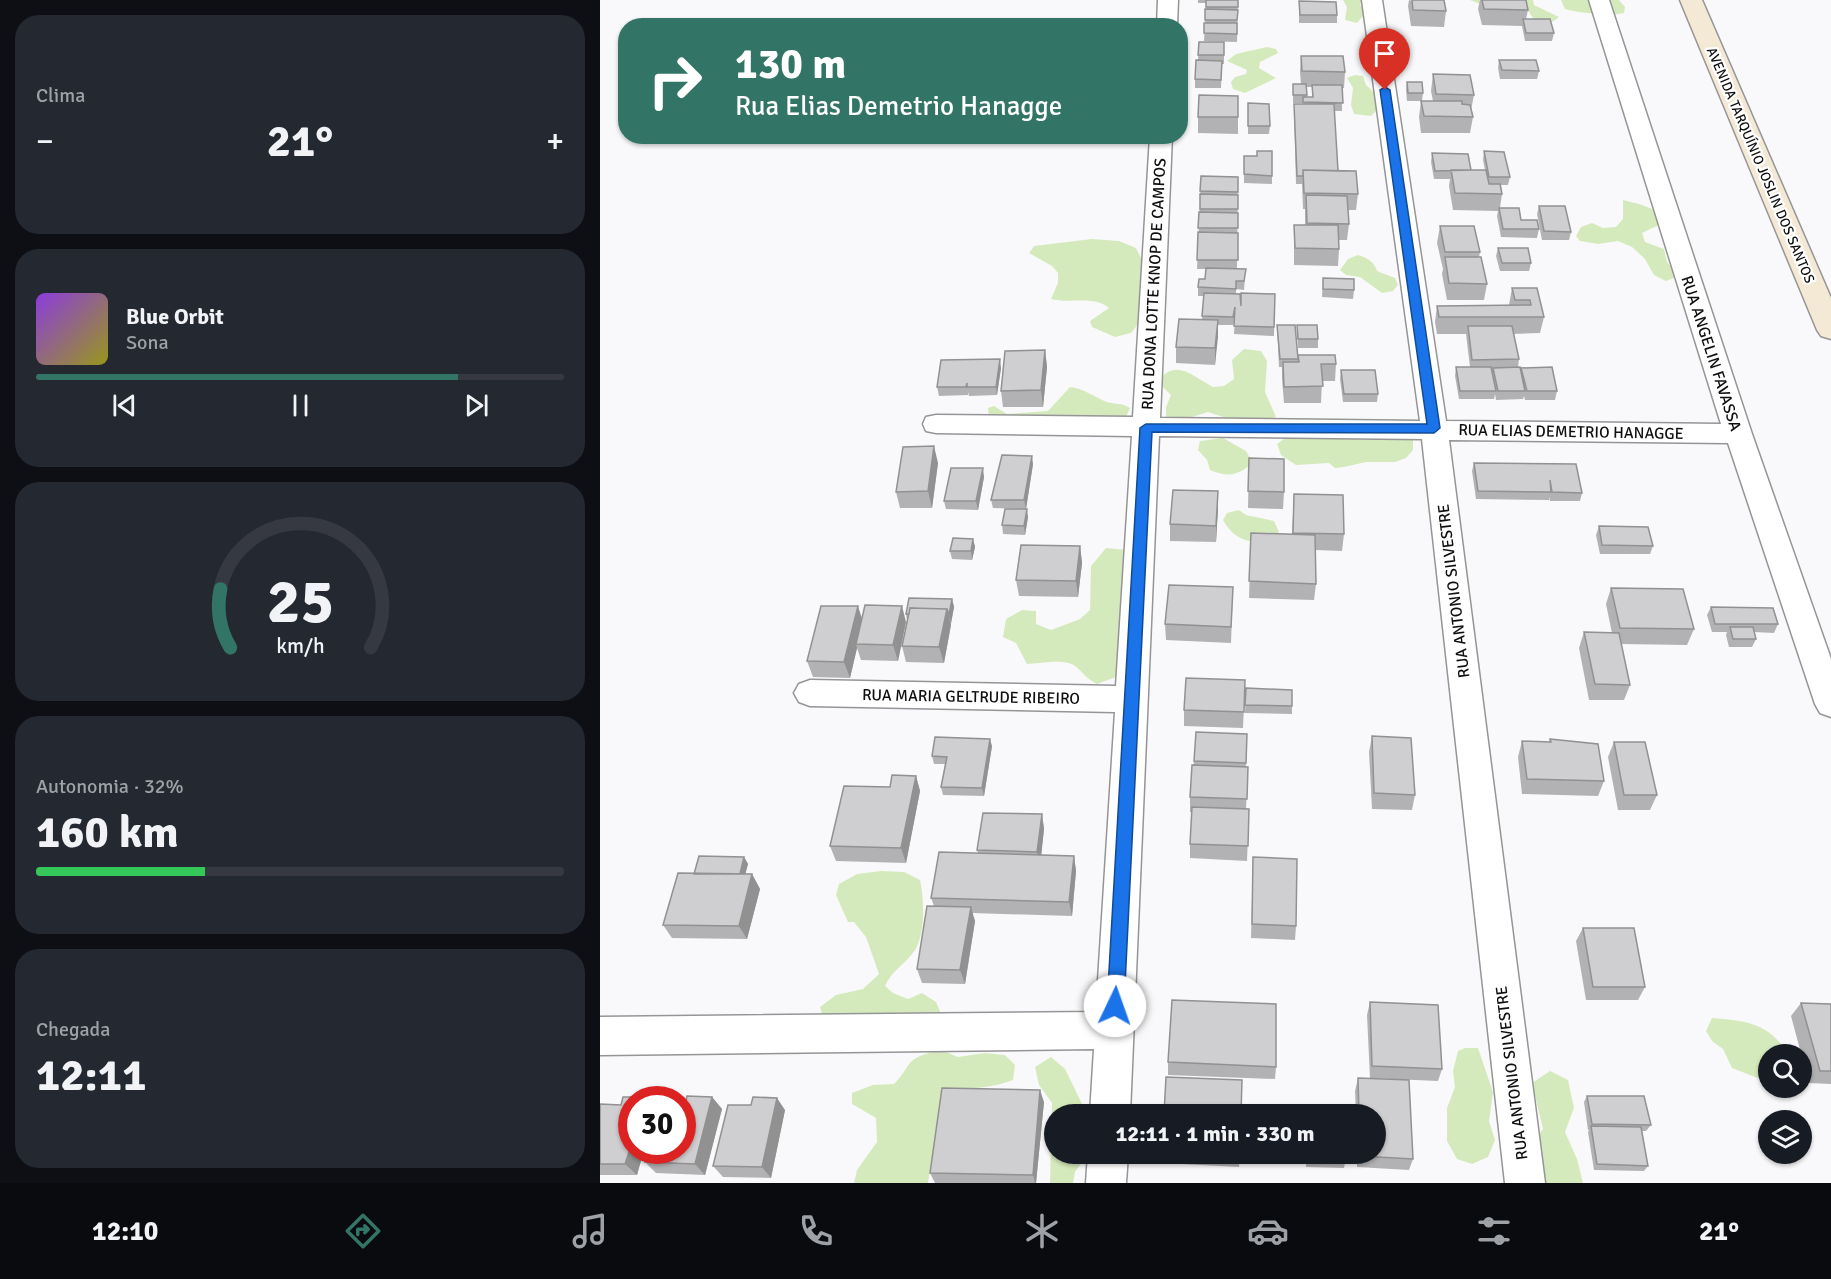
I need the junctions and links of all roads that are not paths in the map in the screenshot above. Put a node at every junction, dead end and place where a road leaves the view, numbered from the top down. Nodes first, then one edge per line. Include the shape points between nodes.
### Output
1 (1168, 0) edge
2 (1372, 0) edge
3 (1599, 0) edge
4 (1691, 0) edge
5 (1167, 18) edge
6 (1161, 144) edge
7 (1831, 330) edge
8 (936, 424) dead end
9 (1146, 428) junction
10 (1434, 428) junction
11 (1738, 435) junction
12 (810, 693) dead end
13 (1132, 699) junction
14 (1831, 704) edge
15 (1114, 1030) junction
16 (600, 1036) edge
17 (1110, 1104) edge
18 (1107, 1164) edge
19 (1106, 1183) edge
20 (1525, 1183) edge

1 - 5 street
2 - 10 street, RUA ANTONIO SILVESTRE
3 - 11 street, RUA ANGELIN FAVASSA
4 - 7 main road, AVENIDA TARQUÍNIO JOSLIN DOS SANTOS
6 - 9 street, RUA DONA LOTTE KNOP DE CAMPOS
8 - 9 street, RUA ELIAS DEMETRIO HANAGGE
9 - 10 street, RUA ELIAS DEMETRIO HANAGGE
9 - 13 street, RUA DONA LOTTE KNOP DE CAMPOS
10 - 11 street, RUA ELIAS DEMETRIO HANAGGE
10 - 20 street, RUA ANTONIO SILVESTRE
11 - 14 street, RUA ANGELIN FAVASSA
12 - 13 street, RUA MARIA GELTRUDE RIBEIRO
13 - 15 street, RUA DONA LOTTE KNOP DE CAMPOS
15 - 16 street
15 - 17 street, RUA DONA LOTTE KNOP DE CAMPOS
18 - 19 street

